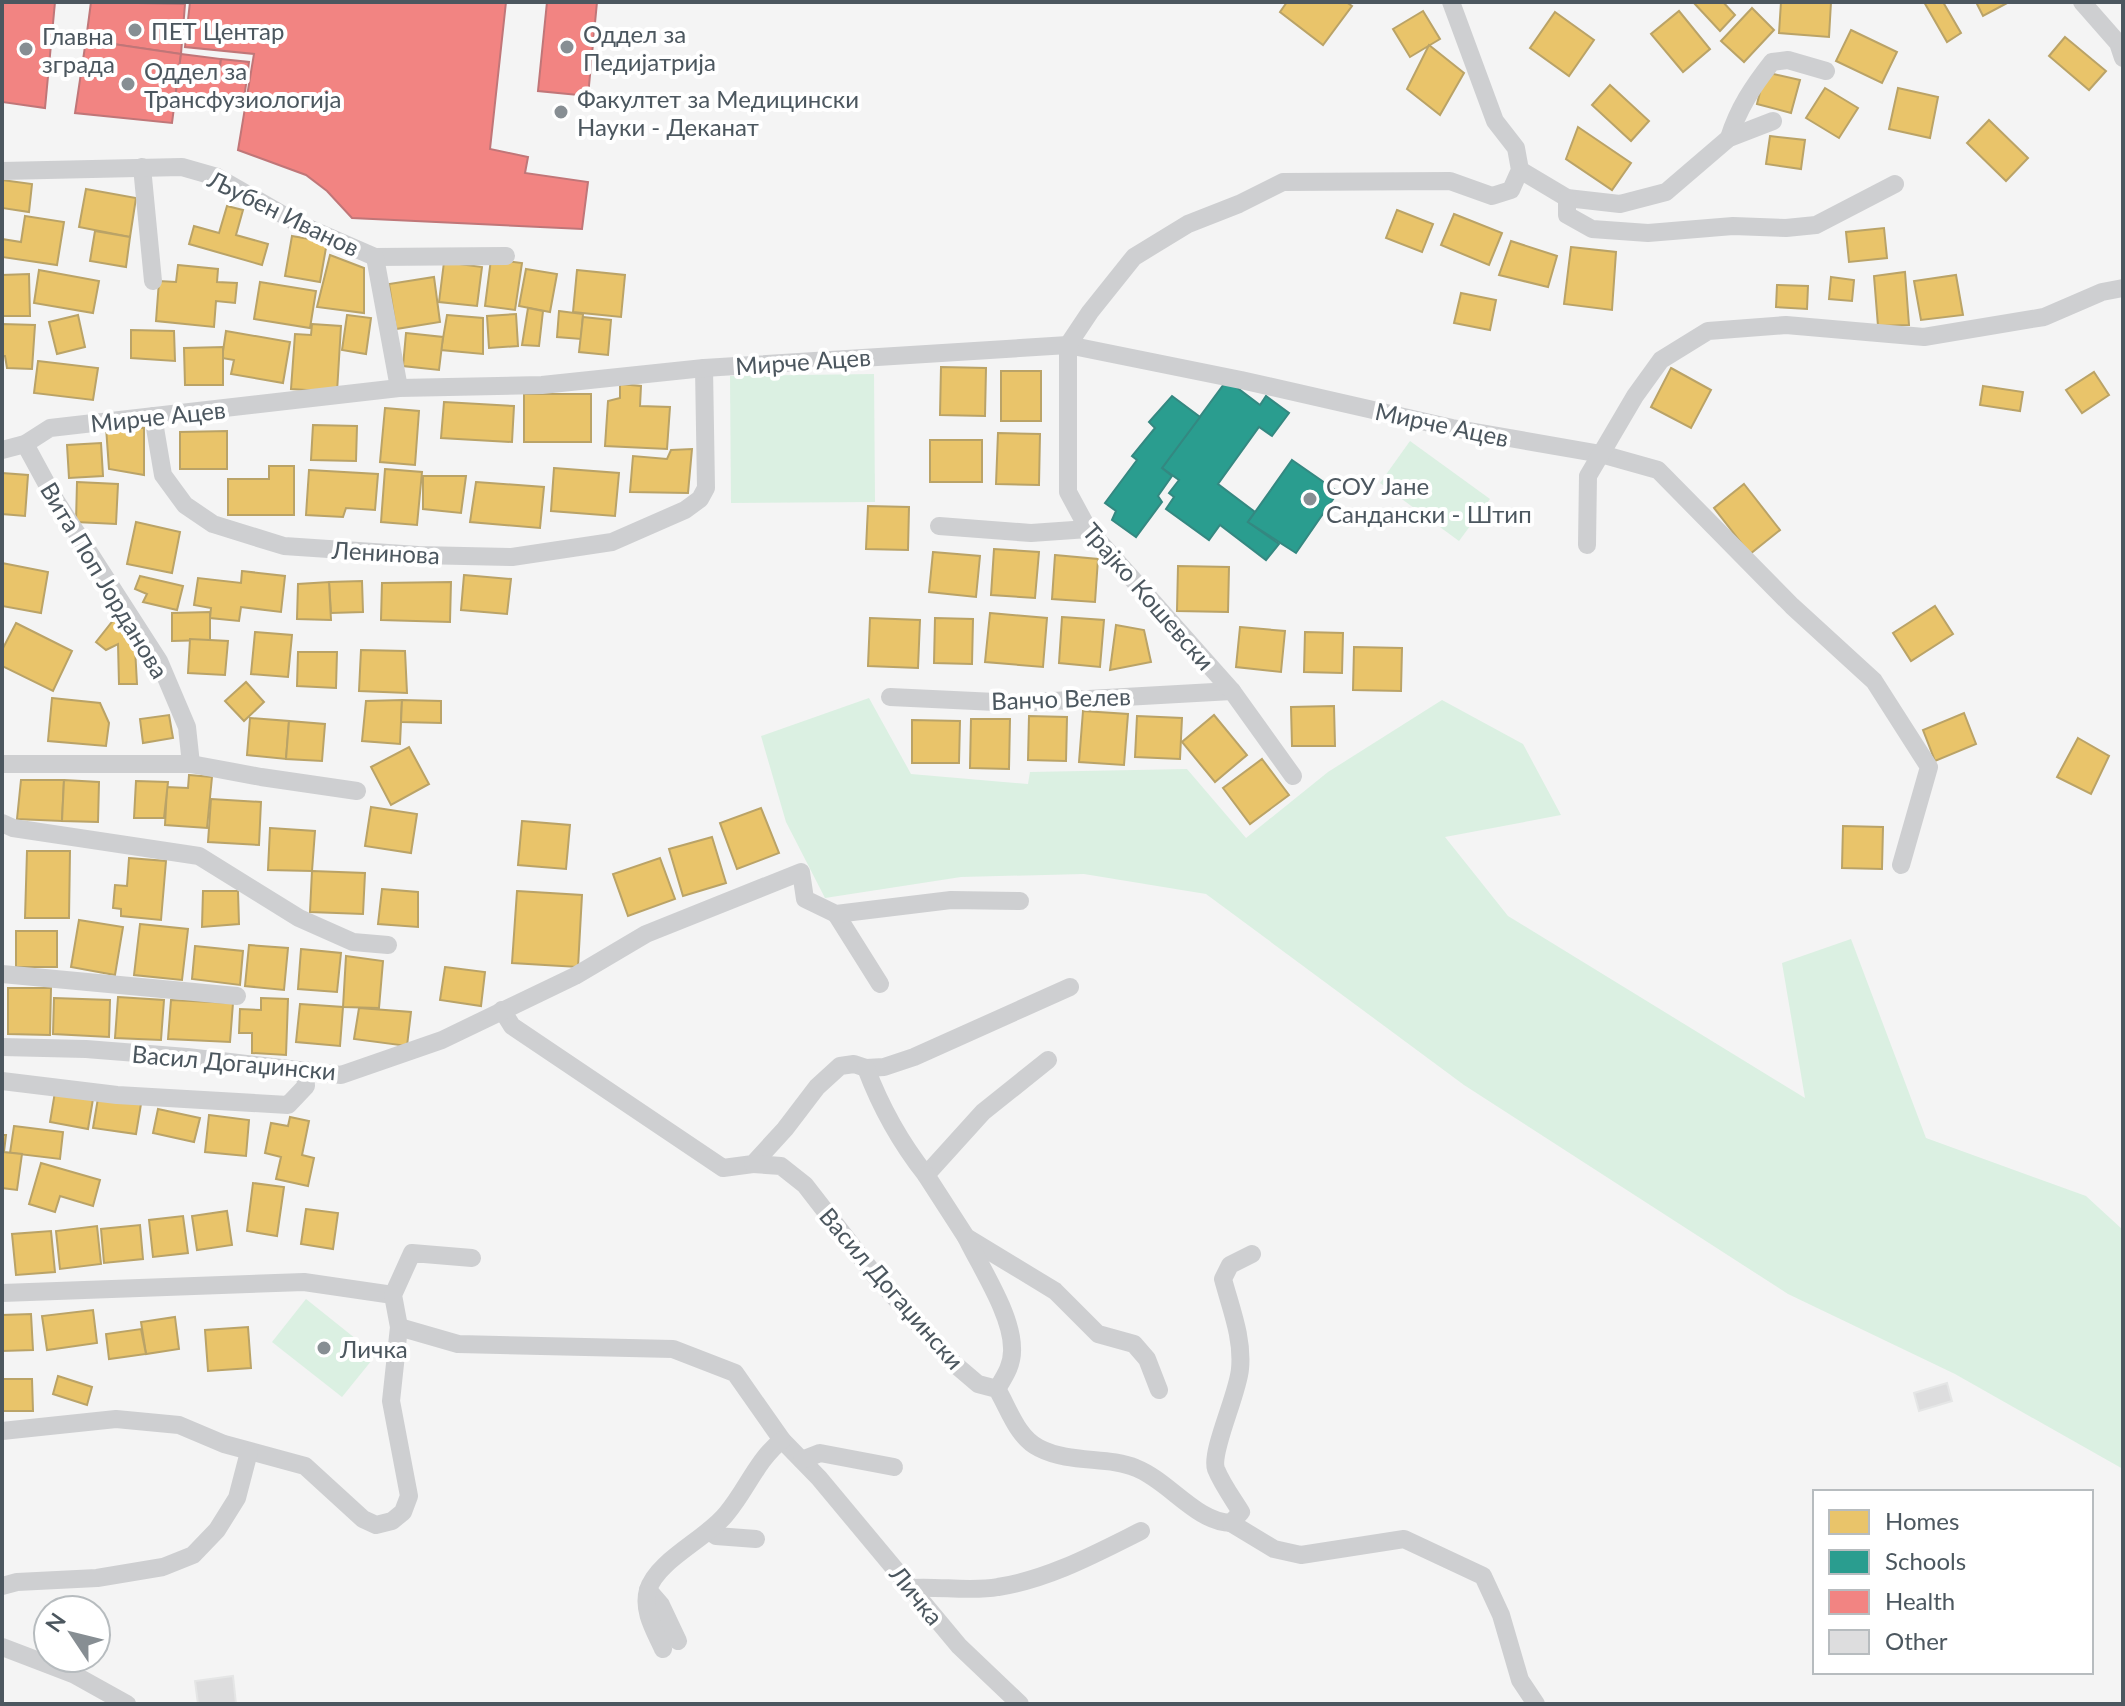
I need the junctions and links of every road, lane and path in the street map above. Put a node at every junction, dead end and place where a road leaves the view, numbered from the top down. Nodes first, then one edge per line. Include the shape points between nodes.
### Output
1 (1451, 2) edge
2 (2082, 2) edge
3 (2123, 58) edge
4 (1826, 71) dead end
5 (1773, 121) dead end
6 (1729, 138) junction
7 (142, 167) junction
8 (1520, 170) junction
9 (2, 171) edge
10 (1895, 184) dead end
11 (1567, 198) junction
12 (506, 256) dead end
13 (375, 257) junction
14 (153, 281) dead end
15 (2123, 288) edge
16 (1068, 345) junction
17 (704, 368) junction
18 (399, 388) junction
19 (153, 416) junction
20 (2, 441) edge
21 (25, 444) junction
22 (2, 450) edge
23 (1601, 454) junction
24 (939, 526) dead end
25 (1088, 529) junction
26 (1587, 545) dead end
27 (1232, 691) junction
28 (890, 697) dead end
29 (2, 764) edge
30 (191, 764) junction
31 (1293, 776) dead end
32 (357, 791) dead end
33 (2, 823) edge
34 (1901, 865) dead end
35 (1020, 901) dead end
36 (836, 914) junction
37 (388, 945) dead end
38 (2, 974) edge
39 (880, 984) dead end
40 (1070, 987) dead end
41 (237, 996) dead end
42 (502, 1010) junction
43 (2, 1047) edge
44 (1048, 1060) dead end
45 (866, 1068) junction
46 (305, 1070) junction
47 (2, 1081) edge
48 (753, 1164) junction
49 (926, 1175) junction
50 (966, 1237) junction
51 (1252, 1254) dead end
52 (472, 1258) dead end
53 (2, 1293) edge
54 (393, 1295) junction
55 (399, 1327) junction
56 (997, 1389) junction
57 (1159, 1390) dead end
58 (2, 1431) edge
59 (782, 1440) junction
60 (249, 1452) junction
61 (802, 1460) junction
62 (894, 1467) dead end
63 (1231, 1523) junction
64 (709, 1531) junction
65 (1141, 1531) dead end
66 (756, 1539) dead end
67 (2, 1586) edge
68 (911, 1588) junction
69 (670, 1645) dead end
70 (2, 1647) edge
71 (127, 1704) edge
72 (1020, 1704) edge
73 (1536, 1704) edge

1 - 8 street via 1495,121 1516,148
2 - 3 street via 2118,43
4 - 6 street via 1788,60 1772,62 1754,85
5 - 6 street
6 - 11 street via 1666,192 1620,204
7 - 9 street, Љубен Иванов
7 - 13 street, Љубен Иванов via 182,167 217,177 299,224
7 - 14 street
8 - 11 street
8 - 16 street via 1511,190 1492,196 1450,181 1283,182 1188,224 1134,257
10 - 11 street via 1816,225 1786,228 1648,233 1592,229 1567,215
12 - 13 street, Љубен Иванов
13 - 18 street, Љубен Иванов
15 - 23 street via 2044,317 1924,337 1786,325 1708,331 1661,360
16 - 17 street, Мирче Ацев
16 - 23 street, Мирче Ацев via 1452,428
16 - 25 street, Трајко Кошевски via 1068,492
17 - 18 street, Мирче Ацев via 542,385
17 - 19 street, Ленинова via 706,488 700,499 612,542 512,557 284,546 213,524 185,505 163,475
18 - 19 street, Мирче Ацев
19 - 21 street, Мирче Ацев via 50,428
20 - 21 street
21 - 22 street
21 - 30 street, Вита Поп Јорданова via 159,661 187,727
23 - 26 street via 1588,476
23 - 34 street, Мирче Ацев via 1658,470 1874,681 1929,767
24 - 25 street via 1031,533
25 - 27 street, Трајко Кошевски
27 - 28 street, Ванчо Велев via 1017,703
27 - 31 street, Трајко Кошевски
29 - 30 street
30 - 32 street
33 - 37 street via 199,856 299,918 353,942
35 - 36 street via 951,900
36 - 39 street
36 - 42 street, Васил Догаџински via 805,899 801,872 646,934 575,976
38 - 41 street
40 - 45 street via 914,1057
42 - 46 street, Васил Догаџински via 442,1040 341,1075
42 - 48 street, Васил Догаџински via 512,1026 723,1168
43 - 46 street, Васил Догаџински via 86,1049
44 - 49 street via 983,1112
45 - 48 street via 840,1066
45 - 49 street via 900,1141
46 - 47 street via 306,1086 288,1105 117,1095
48 - 56 street, Васил Догаџински via 781,1166 805,1185 951,1361 978,1384
49 - 50 street
50 - 56 street via 1013,1349 1009,1371
50 - 57 street via 1055,1291 1098,1334 1134,1344 1147,1359
51 - 63 street via 1230,1265 1223,1279 1241,1343 1240,1373 1214,1455 1216,1469 1241,1512
52 - 54 street via 412,1253
53 - 54 street via 304,1282
54 - 55 street
55 - 59 street, Личка via 458,1344 673,1349 735,1373
55 - 60 street via 391,1401 409,1496 403,1512 376,1525 305,1466
56 - 63 street via 1019,1431 1038,1448 1073,1459 1134,1466 1219,1523
58 - 60 street via 116,1419 179,1425
59 - 61 street, Личка
59 - 64 street via 767,1452 727,1514
60 - 67 street via 237,1498 193,1555 163,1567 97,1578
61 - 62 street via 820,1453
61 - 68 street, Личка
63 - 73 street via 1274,1549 1301,1555 1404,1539 1483,1576 1520,1680
64 - 66 street
64 - 69 street via 668,1562 648,1590 648,1618
65 - 68 street via 1030,1580 994,1588
68 - 72 street, Личка via 959,1646
70 - 71 street via 73,1674

